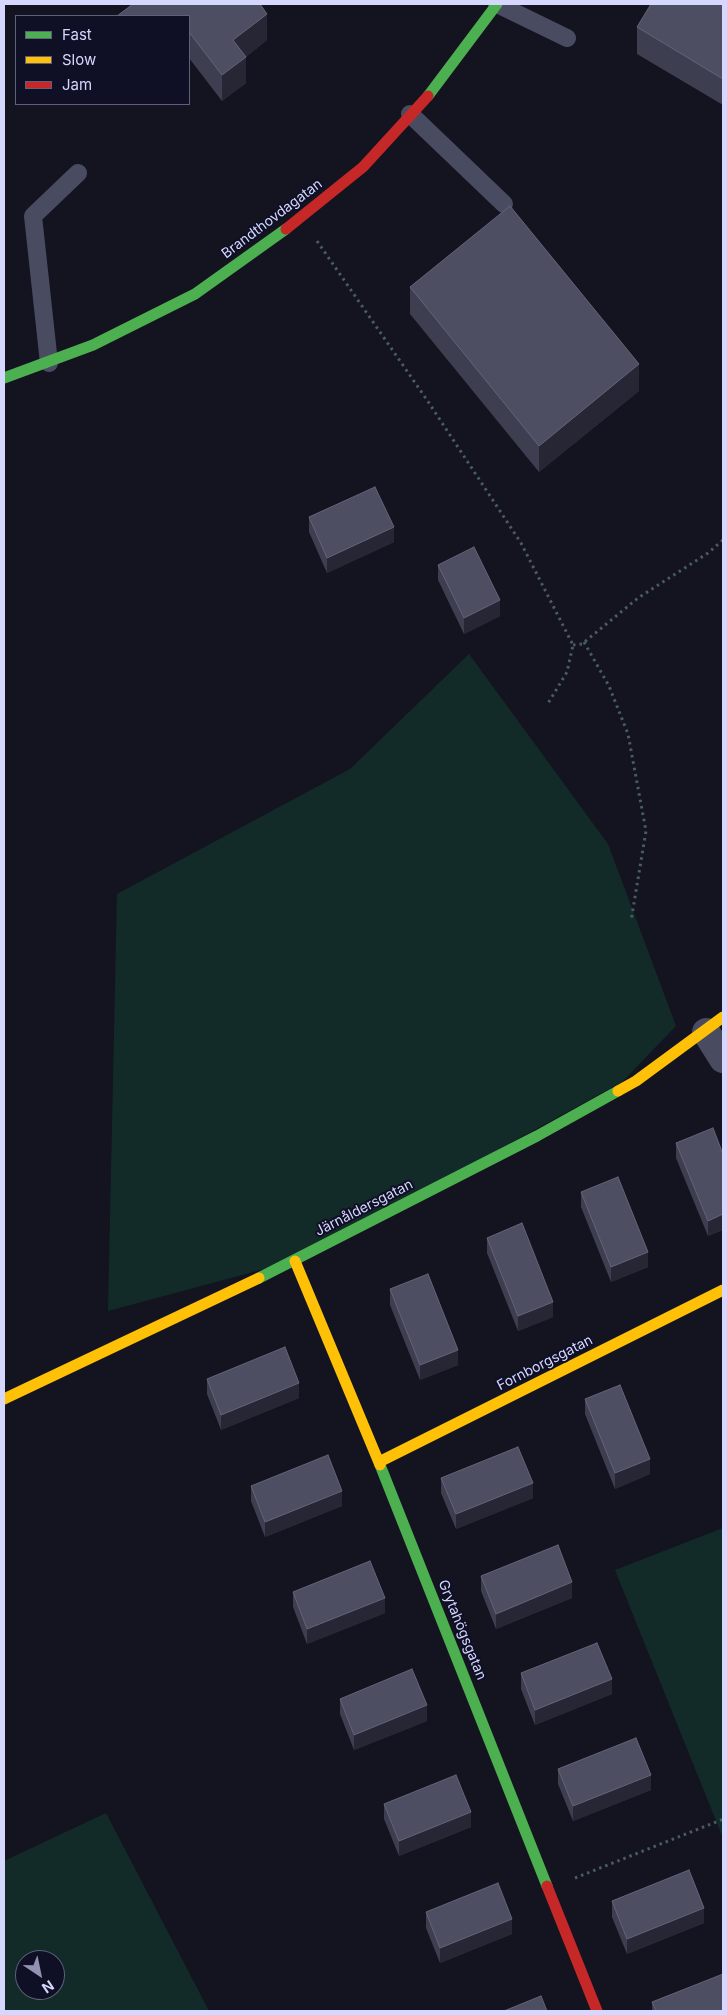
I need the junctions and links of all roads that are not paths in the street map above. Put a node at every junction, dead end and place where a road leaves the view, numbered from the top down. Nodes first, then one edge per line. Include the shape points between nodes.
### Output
1 (497, 4) edge
2 (567, 38) dead end
3 (410, 114) junction
4 (78, 173) dead end
5 (504, 204) dead end
6 (48, 363) junction
7 (4, 378) edge
8 (715, 1024) edge
9 (723, 1059) edge
10 (295, 1261) junction
11 (723, 1290) edge
12 (4, 1399) edge
13 (379, 1462) junction
14 (597, 2011) edge

1 - 2 lane
1 - 3 street, Brandthovdagatan
3 - 5 lane
3 - 6 street, Brandthovdagatan via 363,167 301,218 195,294 93,345
4 - 6 lane via 33,216
6 - 7 street, Brandthovdagatan
8 - 9 street
8 - 10 street, Järnåldersgatan via 636,1081
10 - 12 street, Järnåldersgatan
10 - 13 street, Grytahögsgatan
11 - 13 street, Fornborgsgatan
13 - 14 street, Grytahögsgatan

